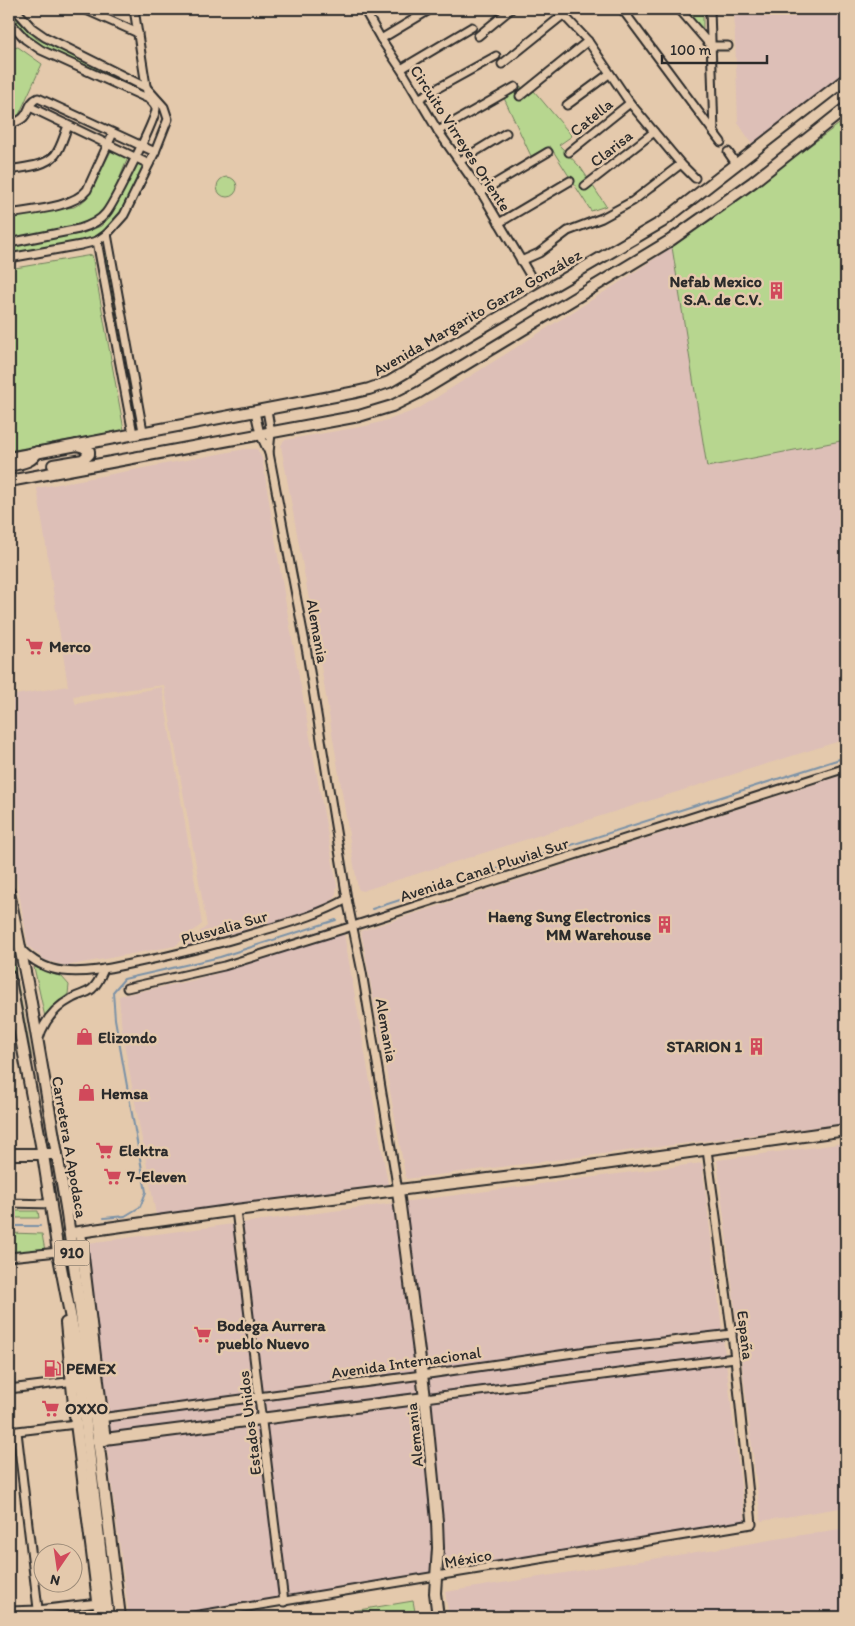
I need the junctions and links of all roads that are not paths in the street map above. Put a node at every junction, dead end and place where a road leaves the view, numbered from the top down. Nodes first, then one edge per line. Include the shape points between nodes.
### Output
1 (15, 9) edge
2 (84, 9) edge
3 (134, 9) edge
4 (364, 9) edge
5 (431, 9) edge
6 (511, 9) edge
7 (622, 9) edge
8 (679, 9) edge
9 (710, 9) edge
10 (560, 12) edge
11 (9, 21) edge
12 (472, 27) dead end
13 (138, 33) junction
14 (478, 36) dead end
15 (381, 39) junction
16 (588, 41) junction
17 (711, 46) junction
18 (728, 46) dead end
19 (496, 56) dead end
20 (502, 64) dead end
21 (401, 69) junction
22 (609, 74) junction
23 (846, 79) edge
24 (515, 87) dead end
25 (147, 88) junction
26 (520, 96) dead end
27 (149, 99) junction
28 (418, 99) junction
29 (630, 103) junction
30 (567, 105) dead end
31 (30, 107) junction
32 (846, 108) edge
33 (9, 124) edge
34 (68, 126) junction
35 (438, 132) junction
36 (654, 132) junction
37 (714, 132) junction
38 (112, 133) junction
39 (506, 133) dead end
40 (722, 142) dead end
41 (108, 144) junction
42 (140, 146) junction
43 (155, 152) junction
44 (548, 152) dead end
45 (569, 152) dead end
46 (728, 152) dead end
47 (135, 157) junction
48 (460, 161) junction
49 (150, 164) junction
50 (681, 164) junction
51 (737, 165) junction
52 (9, 170) edge
53 (695, 178) dead end
54 (570, 181) dead end
55 (585, 186) dead end
56 (481, 192) junction
57 (9, 214) edge
58 (499, 223) junction
59 (108, 234) junction
60 (97, 241) junction
61 (9, 243) edge
62 (9, 258) edge
63 (521, 261) junction
64 (534, 282) dead end
65 (267, 410) junction
66 (255, 412) junction
67 (138, 432) junction
68 (266, 434) junction
69 (74, 445) junction
70 (38, 452) junction
71 (9, 458) edge
72 (9, 466) edge
73 (30, 477) junction
74 (9, 481) edge
75 (846, 768) edge
76 (9, 892) edge
77 (347, 899) junction
78 (353, 926) junction
79 (20, 948) junction
80 (104, 969) junction
81 (9, 975) edge
82 (127, 988) dead end
83 (37, 1046) junction
84 (846, 1130) edge
85 (707, 1150) junction
86 (9, 1154) edge
87 (57, 1154) junction
88 (43, 1155) junction
89 (398, 1191) junction
90 (9, 1203) edge
91 (52, 1204) junction
92 (236, 1210) junction
93 (75, 1233) junction
94 (58, 1252) junction
95 (9, 1256) edge
96 (732, 1334) junction
97 (735, 1358) junction
98 (422, 1375) junction
99 (9, 1380) edge
100 (76, 1381) junction
101 (9, 1389) edge
102 (100, 1397) junction
103 (259, 1397) junction
104 (425, 1398) junction
105 (124, 1414) junction
106 (91, 1417) junction
107 (262, 1418) junction
108 (9, 1432) edge
109 (17, 1432) junction
110 (97, 1440) junction
111 (752, 1524) joint
112 (435, 1577) junction
113 (284, 1602) junction
114 (98, 1603) junction
115 (9, 1610) edge
116 (38, 1614) edge
117 (100, 1617) edge
118 (108, 1617) edge
119 (120, 1617) edge
120 (124, 1617) edge
121 (187, 1617) edge
122 (438, 1617) edge

1 - 25 street via 45,37
2 - 13 street
3 - 13 street
4 - 15 street, Circuito Virreyes Oriente
5 - 15 street
6 - 14 street
7 - 37 street
8 - 17 street
9 - 17 street
10 - 16 street
10 - 20 street
11 - 27 street via 34,46
12 - 21 street
13 - 25 street
15 - 21 street, Circuito Virreyes Oriente
16 - 22 street
16 - 26 street
17 - 18 street
17 - 37 street
19 - 28 street
21 - 28 street, Circuito Virreyes Oriente
22 - 29 street
22 - 30 street
23 - 51 main road, Avenida Margarito Garza González
24 - 35 street
25 - 27 street
25 - 43 street via 166,112 167,124
27 - 42 street via 155,106 155,113
28 - 35 street, Circuito Virreyes Oriente
29 - 36 street
29 - 45 street, Catella
31 - 33 street via 22,119
31 - 34 street
31 - 38 street via 36,98 40,98
32 - 68 main road via 753,182 671,240 418,393 392,406 359,416
34 - 41 street
34 - 52 street via 58,150 49,160
35 - 48 street, Circuito Virreyes Oriente
36 - 50 street
36 - 55 street, Clarisa
37 - 40 street
38 - 41 street
38 - 42 street
39 - 48 street
41 - 47 street
41 - 57 street via 83,195 61,204
42 - 43 street
42 - 47 street
43 - 49 street
44 - 56 street
46 - 51 street
47 - 49 street
47 - 61 street via 106,213 96,222 79,229
48 - 56 street, Circuito Virreyes Oriente
49 - 59 street via 124,216
50 - 53 street
50 - 63 street via 634,201 568,231 539,253
51 - 65 main road, Avenida Margarito Garza González via 662,222 389,382
54 - 58 street
56 - 58 street, Circuito Virreyes Oriente
58 - 63 street, Circuito Virreyes Oriente
59 - 60 street
59 - 67 street
60 - 62 street
60 - 67 street
63 - 64 street, Circuito Virreyes Oriente
65 - 66 main road, Avenida Margarito Garza González
65 - 68 street, Alemania
66 - 67 main road, Avenida Margarito Garza González
66 - 68 street, Alemania
67 - 69 main road, Avenida Margarito Garza González
68 - 73 main road
68 - 77 street, Alemania via 308,653
69 - 70 main road, Avenida Margarito Garza González
69 - 73 main road via 87,448 87,457 41,468
70 - 71 main road, Avenida Margarito Garza González
70 - 72 main road via 31,460
73 - 74 main road
75 - 78 street, Avenida Canal Pluvial Sur
76 - 79 main road, Carretera A Apodaca / 910
77 - 78 street, Alemania
77 - 80 street, Plusvalia Sur via 297,921 225,942
78 - 82 street, Avenida Canal Pluvial Sur via 224,966
78 - 89 street, Alemania
79 - 80 street, Plusvalia Sur via 50,969 72,972
79 - 83 main road, Carretera A Apodaca / 910
80 - 83 street via 94,987 71,998 52,1013
81 - 88 main road, Carretera A Apodaca / 910
83 - 87 main road, Carretera A Apodaca / 910
84 - 85 main road
85 - 89 main road
85 - 96 street, España
86 - 88 main road
87 - 88 main road
87 - 93 main road, Carretera A Apodaca / 910
88 - 91 main road, Carretera A Apodaca / 910
89 - 92 main road
89 - 98 main road, Alemania
90 - 91 street
91 - 94 main road, Carretera A Apodaca / 910
92 - 93 main road
92 - 103 street, Estados Unidos
93 - 102 main road
93 - 106 main road, Carretera A Apodaca / 910
94 - 95 street
94 - 100 main road, Carretera A Apodaca / 910
96 - 97 street, España
96 - 98 street, Avenida Internacional
97 - 104 street
97 - 111 street, España
98 - 103 street, Avenida Internacional
98 - 104 main road, Alemania
99 - 101 street
100 - 101 street
100 - 106 main road, Carretera A Apodaca / 910
102 - 105 street via 110,1412
102 - 106 main road
103 - 105 street, Avenida Internacional
103 - 107 street, Estados Unidos
104 - 107 main road
104 - 112 main road, Alemania via 437,1521
105 - 106 street, Avenida Internacional
106 - 109 street, Avenida Internacional
106 - 110 main road, Carretera A Apodaca / 910
106 - 114 main road
107 - 110 main road
107 - 113 street, Estados Unidos
108 - 109 street, Avenida Internacional
109 - 116 street
110 - 118 main road, Carretera A Apodaca / 910
110 - 119 main road, Carretera A Apodaca / 910
110 - 120 main road via 126,1609
111 - 112 street, México
112 - 113 street, México
112 - 122 main road, Alemania
113 - 121 street, México
114 - 116 street
114 - 117 main road
115 - 116 street

